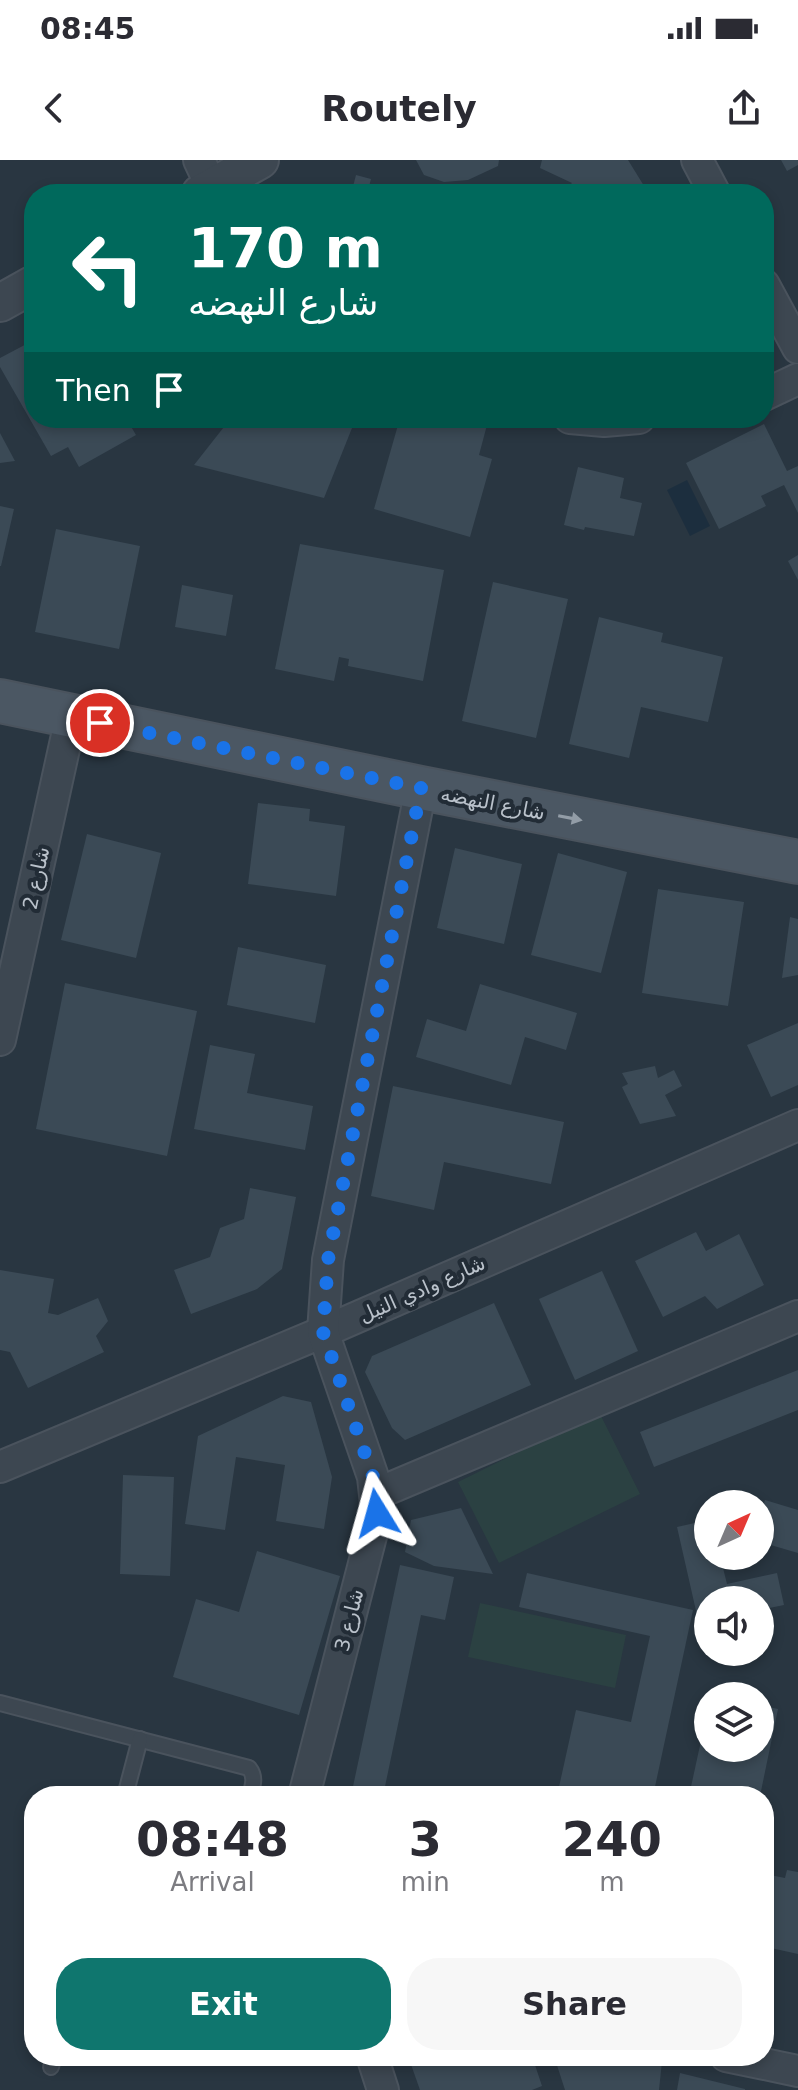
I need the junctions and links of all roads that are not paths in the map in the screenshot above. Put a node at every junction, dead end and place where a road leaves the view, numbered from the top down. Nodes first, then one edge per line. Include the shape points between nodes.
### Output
1 (260, 160) edge
2 (697, 160) edge
3 (206, 184) edge
4 (710, 184) edge
5 (24, 290) edge
6 (0, 303) edge
7 (774, 304) edge
8 (798, 348) edge
9 (798, 379) edge
10 (774, 390) edge
11 (0, 701) edge
12 (71, 717) junction
13 (421, 788) junction
14 (798, 862) edge
15 (0, 1040) edge
16 (798, 1125) edge
17 (798, 1316) edge
18 (323, 1332) junction
19 (0, 1467) edge
20 (376, 1494) junction
21 (0, 1703) edge
22 (140, 1739) junction
23 (128, 1786) edge
24 (253, 1786) edge
25 (307, 1786) edge
26 (375, 2066) edge
27 (774, 2066) edge
28 (798, 2071) edge
29 (383, 2090) edge

1 - 3 street
2 - 4 street
5 - 6 street
7 - 8 street
9 - 10 street
11 - 12 main road, شارع النهضه
12 - 13 main road, شارع النهضه
12 - 15 street, شارع 2
13 -> 14 main road, شارع النهضه
13 - 18 street, شارع 3 via 328,1260
16 - 18 street, شارع وادي النيل
17 - 20 street
18 - 19 street, شارع وادي النيل
18 - 20 street, شارع 3
20 - 25 street, شارع 3 via 377,1513
21 - 22 lane
22 - 23 lane
22 - 24 lane via 249,1768
26 - 29 street
27 - 28 street

